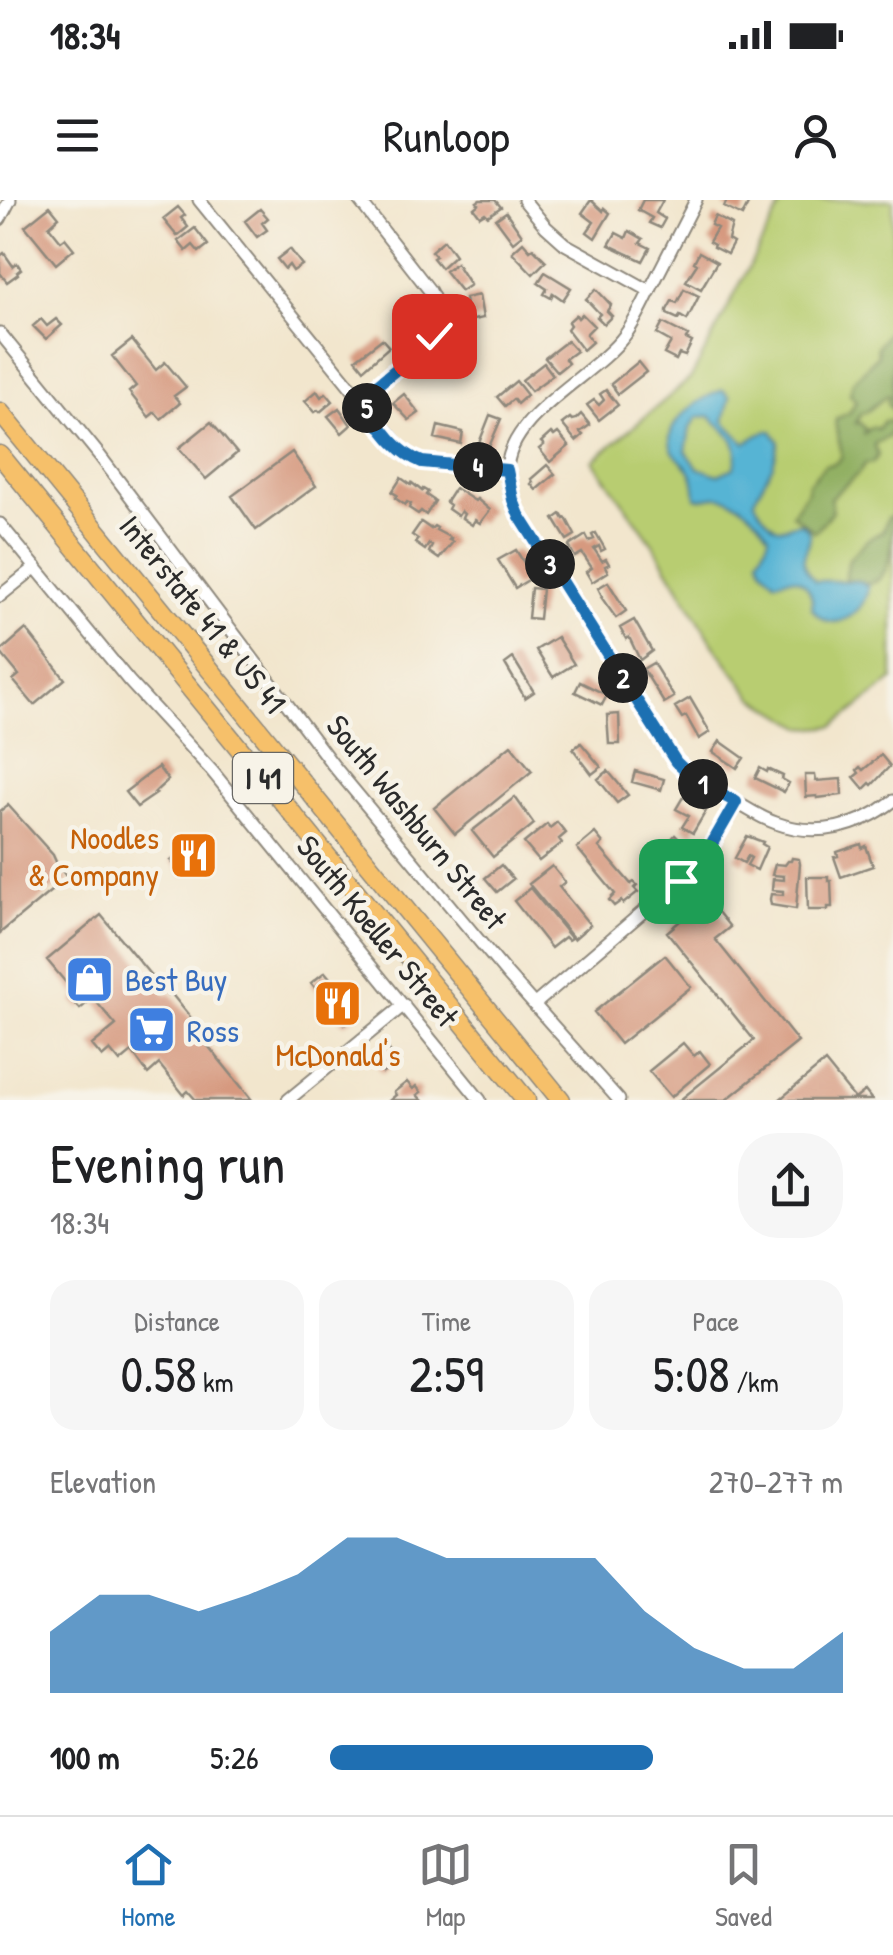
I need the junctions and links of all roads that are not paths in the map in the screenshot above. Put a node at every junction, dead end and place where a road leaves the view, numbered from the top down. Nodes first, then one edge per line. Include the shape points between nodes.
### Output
1 (10, 200) edge
2 (199, 200) edge
3 (358, 200) edge
4 (524, 200) edge
5 (696, 200) edge
6 (0, 219) edge
7 (650, 290) junction
8 (0, 332) edge
9 (360, 399) junction
10 (0, 412) edge
11 (0, 455) edge
12 (507, 470) junction
13 (0, 524) edge
14 (36, 567) junction
15 (0, 596) edge
16 (893, 801) edge
17 (736, 802) junction
18 (535, 1004) junction
19 (404, 1005) junction
20 (506, 1033) junction
21 (288, 1100) edge
22 (480, 1100) edge
23 (526, 1100) edge
24 (562, 1100) edge
25 (576, 1100) edge
26 (619, 1100) edge

1 - 6 street
2 - 9 street
3 - 9 street via 430,291 439,319 427,344
4 - 7 street via 565,244
5 - 7 street
7 - 12 street via 614,349 527,424
8 - 18 street, South Washburn Street via 334,765
9 - 12 street via 412,458
10 - 20 highway, Interstate 41 & US 41 / I 41
11 - 23 highway, I 41
12 - 17 street via 519,515 676,762
13 - 14 street, South Koeller Street
14 - 15 street
14 - 19 street, South Koeller Street
16 - 17 street via 854,824 814,830 773,822
17 - 18 street via 692,870
18 - 26 street, South Washburn Street
19 - 21 street
19 - 22 street, South Koeller Street
20 - 24 highway, I 41
20 - 25 highway

